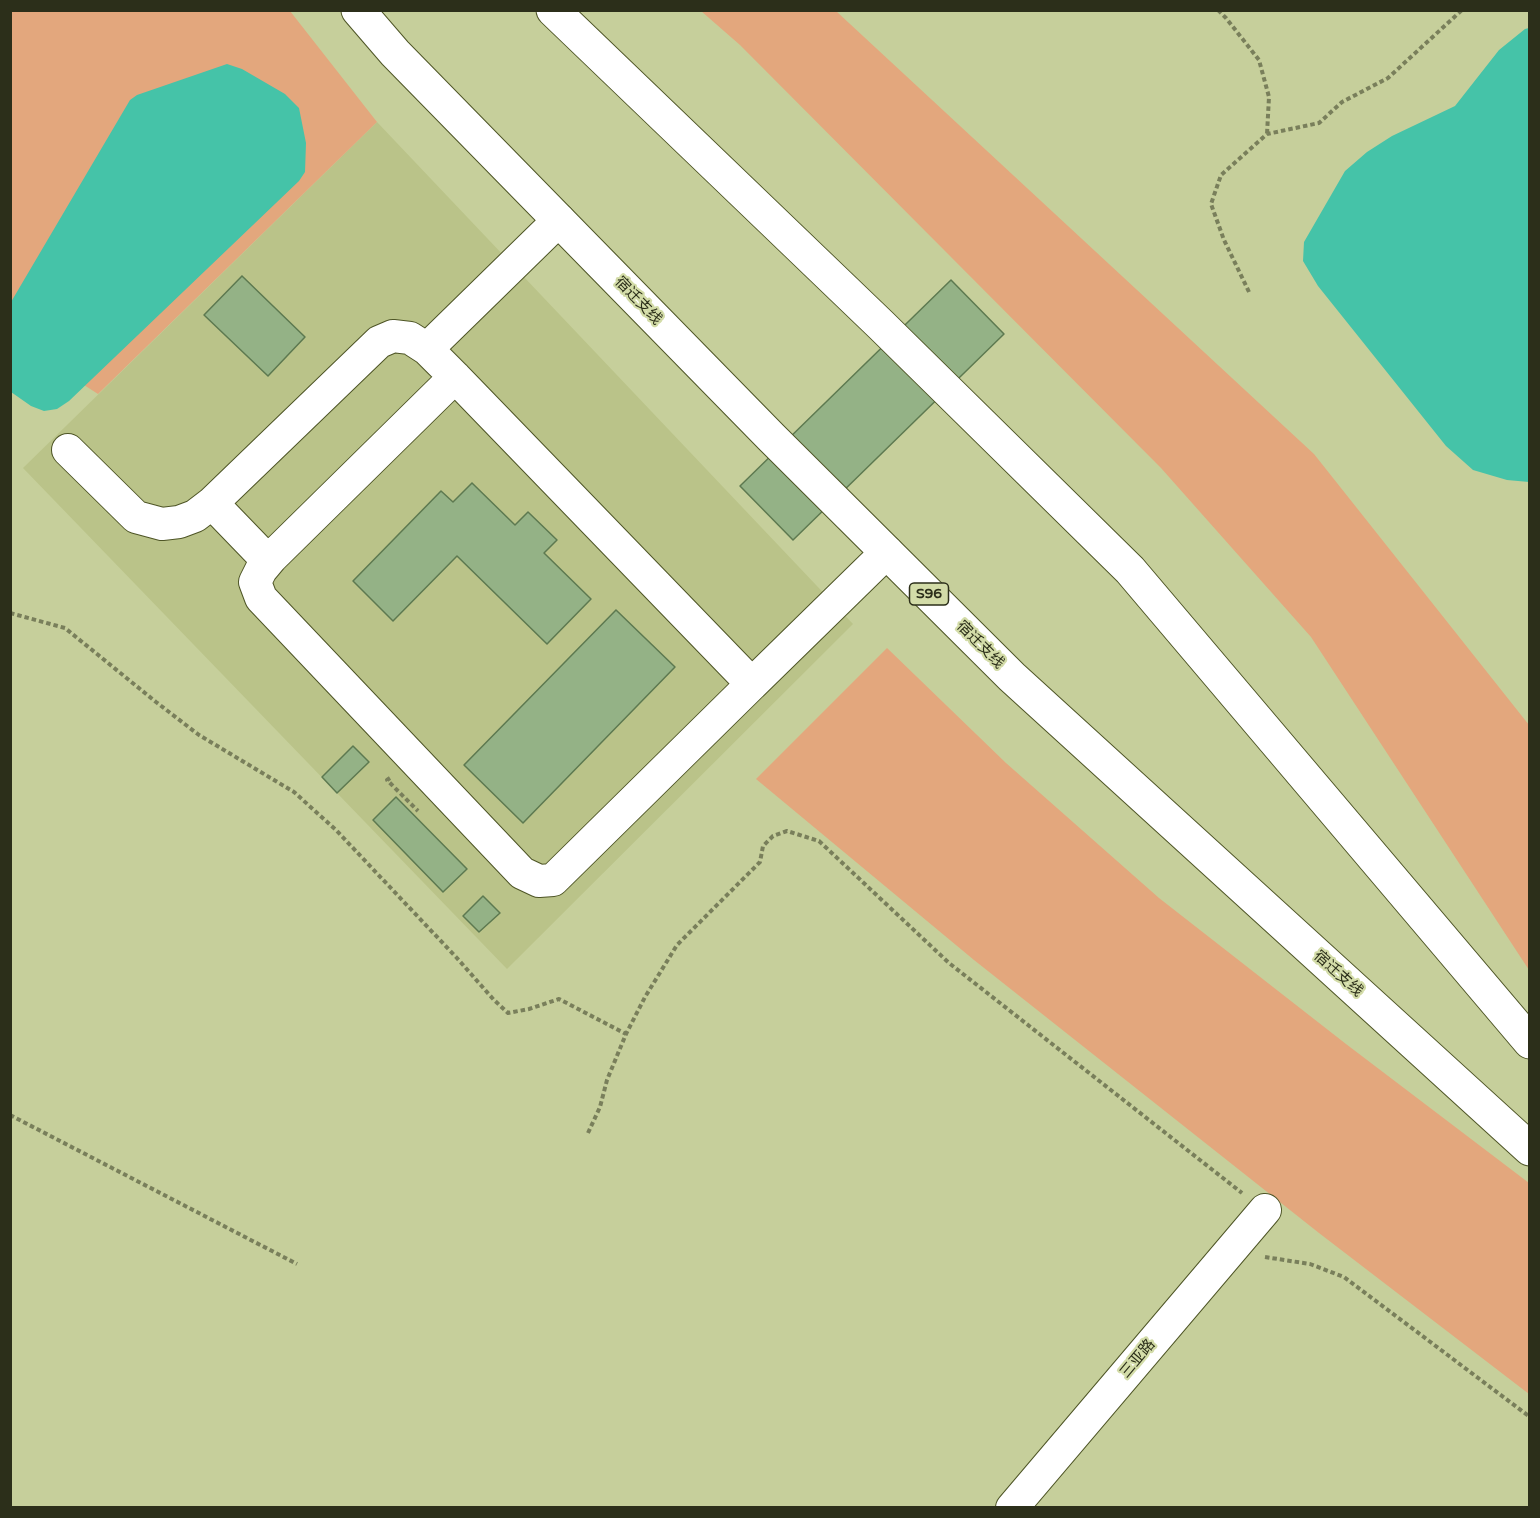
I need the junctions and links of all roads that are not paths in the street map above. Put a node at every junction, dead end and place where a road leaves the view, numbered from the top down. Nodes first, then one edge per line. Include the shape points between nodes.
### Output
1 (358, 10) edge
2 (553, 10) edge
3 (559, 220) junction
4 (427, 349) junction
5 (455, 377) junction
6 (68, 450) dead end
7 (212, 503) junction
8 (887, 552) junction
9 (268, 561) junction
10 (752, 684) junction
11 (1530, 1042) edge
12 (1530, 1149) edge
13 (1265, 1210) road end
14 (1012, 1508) edge

1 - 3 highway, 宿迁支线 / S96
2 - 11 highway via 881,324 1130,570
3 - 4 street
3 - 8 highway, 宿迁支线 / S96
4 - 5 street
4 - 7 street via 410,338 393,336 379,342
5 - 9 street
5 - 10 street
6 - 7 street via 136,517 162,524 179,522
7 - 9 street
8 - 10 street
8 - 12 highway, 宿迁支线 / S96 via 1020,685
9 - 10 street via 255,582 261,598 522,873 539,881 553,880
13 - 14 street, 三亚路

